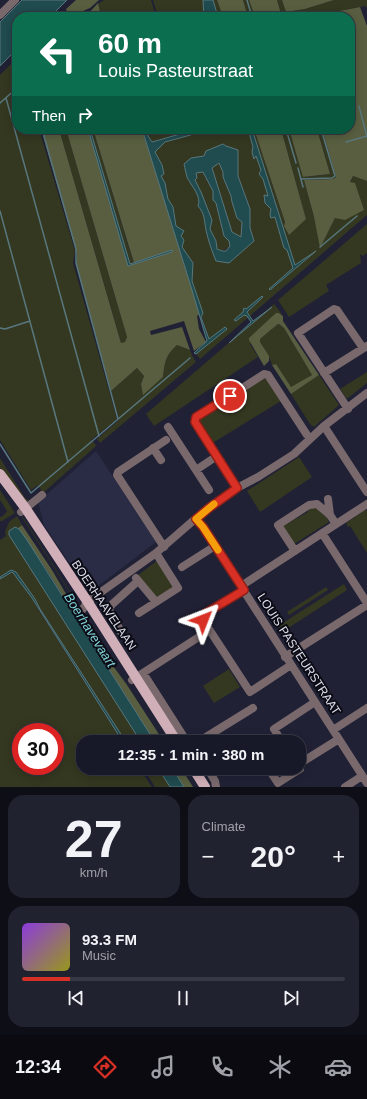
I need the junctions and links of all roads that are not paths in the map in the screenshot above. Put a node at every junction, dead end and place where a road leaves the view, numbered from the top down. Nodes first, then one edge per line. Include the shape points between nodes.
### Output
1 (15, 0) edge
2 (0, 15) edge
3 (365, 347) edge
4 (324, 373) junction
5 (367, 393) edge
6 (348, 409) junction
7 (324, 426) junction
8 (168, 427) dead end
9 (310, 438) junction
10 (166, 440) dead end
11 (153, 448) junction
12 (217, 456) junction
13 (161, 460) dead end
14 (196, 470) junction
15 (3, 478) edge
16 (237, 488) junction
17 (209, 490) dead end
18 (367, 492) edge
19 (42, 496) dead end
20 (328, 499) dead end
21 (367, 504) edge
22 (27, 508) junction
23 (330, 515) junction
24 (196, 519) junction
25 (336, 524) junction
26 (322, 533) junction
27 (215, 546) junction
28 (164, 547) junction
29 (295, 551) junction
30 (156, 553) junction
31 (182, 567) dead end
32 (131, 572) junction
33 (138, 581) junction
34 (242, 588) junction
35 (156, 602) junction
36 (367, 604) edge
37 (87, 606) junction
38 (139, 613) dead end
39 (121, 632) dead end
40 (204, 633) dead end
41 (285, 656) junction
42 (291, 665) junction
43 (137, 677) junction
44 (315, 702) junction
45 (253, 708) dead end
46 (367, 708) edge
47 (333, 730) junction
48 (167, 735) edge
49 (172, 735) edge
50 (182, 735) edge
51 (209, 735) edge
52 (278, 735) edge
53 (338, 739) junction
54 (306, 760) edge
55 (192, 775) edge
56 (197, 775) edge
57 (211, 775) edge
58 (273, 775) edge
59 (291, 775) edge
60 (365, 780) edge
61 (199, 787) edge
62 (205, 787) edge
63 (216, 787) edge
64 (345, 787) edge

1 - 2 street
3 - 4 street
3 - 4 street via 334,309 298,333
4 - 6 street
5 - 6 street
6 - 7 street
7 - 9 street
7 - 18 street
8 - 14 street
9 - 12 street via 268,375 264,374 196,417 195,422
9 - 16 street via 294,454
10 - 11 street
11 - 13 street
11 - 28 street via 116,475
12 - 14 street
12 - 16 street
14 - 17 street
15 - 22 main road, BOERHAAVELAAN
16 - 24 street
19 - 22 street
20 - 23 street
21 - 25 street
22 - 37 main road, BOERHAAVELAAN
23 - 25 street
23 - 29 street via 317,504 308,505 278,525
24 - 27 street, LOUIS PASTEURSTRAAT
24 - 28 street
25 - 26 street
26 - 29 street
26 - 36 street
27 - 31 street
27 - 34 street, LOUIS PASTEURSTRAAT
28 - 30 street
29 - 34 street
30 - 32 street
30 - 35 street via 178,588
32 - 33 street
32 - 37 street
33 - 35 street
33 - 39 street via 108,608
34 - 41 street, LOUIS PASTEURSTRAAT
34 - 42 street via 206,613 203,620 250,692
35 - 38 street
36 - 41 street
37 - 43 main road, BOERHAAVELAAN via 102,639
40 - 43 street
41 - 42 street, LOUIS PASTEURSTRAAT
42 - 44 street, LOUIS PASTEURSTRAAT
43 - 48 main road, BOERHAAVELAAN
43 - 49 main road, BOERHAAVELAAN
43 - 50 street
44 - 47 street, LOUIS PASTEURSTRAAT
44 - 52 street via 274,729
45 - 51 street
46 - 47 street
47 - 53 street, LOUIS PASTEURSTRAAT
53 - 54 street
53 - 60 street, LOUIS PASTEURSTRAAT
55 - 61 main road
56 - 62 main road
57 - 63 street
58 - 59 street via 278,783
60 - 64 street

